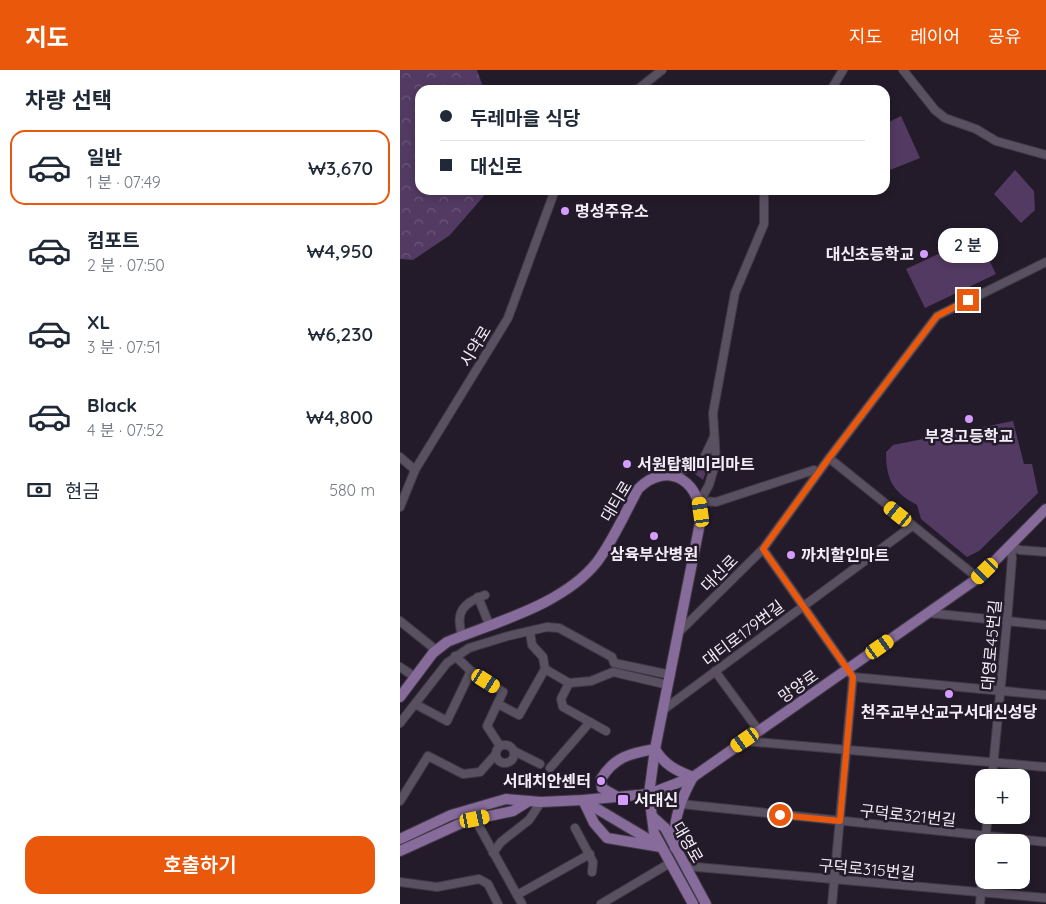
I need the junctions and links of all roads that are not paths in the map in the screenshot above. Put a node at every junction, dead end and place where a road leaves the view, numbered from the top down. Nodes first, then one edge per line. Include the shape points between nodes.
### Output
1 (662, 70) edge
2 (844, 70) edge
3 (903, 70) edge
4 (643, 85) edge
5 (834, 85) edge
6 (1046, 155) edge
7 (553, 195) edge
8 (764, 195) edge
9 (1046, 262) edge
10 (716, 433) junction
11 (400, 457) edge
12 (829, 458) junction
13 (413, 469) junction
14 (818, 472) junction
15 (671, 476) junction
16 (400, 493) edge
17 (700, 501) junction
18 (400, 507) edge
19 (1046, 509) edge
20 (912, 526) junction
21 (1011, 546) junction
22 (763, 549) junction
23 (1046, 552) edge
24 (978, 578) junction
25 (803, 606) junction
26 (929, 613) junction
27 (400, 621) edge
28 (1007, 622) junction
29 (490, 624) junction
30 (1046, 625) edge
31 (530, 632) junction
32 (679, 632) junction
33 (462, 635) junction
34 (436, 650) junction
35 (455, 656) junction
36 (400, 667) edge
37 (545, 669) junction
38 (715, 671) junction
39 (471, 672) junction
40 (850, 673) junction
41 (415, 677) junction
42 (669, 680) junction
43 (569, 683) junction
44 (1000, 690) junction
45 (1046, 695) edge
46 (400, 697) edge
47 (415, 704) junction
48 (498, 704) junction
49 (663, 710) junction
50 (400, 722) edge
51 (590, 722) junction
52 (606, 731) dead end
53 (759, 731) junction
54 (745, 740) junction
55 (655, 749) junction
56 (846, 749) junction
57 (498, 750) junction
58 (514, 751) junction
59 (540, 764) dead end
60 (993, 764) junction
61 (1046, 767) edge
62 (550, 768) dead end
63 (993, 769) edge
64 (693, 777) junction
65 (649, 794) junction
66 (618, 797) junction
67 (583, 800) junction
68 (400, 801) edge
69 (529, 801) junction
70 (541, 802) junction
71 (681, 804) junction
72 (654, 818) junction
73 (475, 819) junction
74 (840, 821) junction
75 (576, 828) dead end
76 (400, 839) edge
77 (975, 839) edge
78 (1030, 841) edge
79 (1046, 842) edge
80 (661, 846) junction
81 (675, 848) junction
82 (400, 850) edge
83 (493, 853) junction
84 (590, 854) junction
85 (670, 863) junction
86 (685, 866) junction
87 (592, 872) dead end
88 (834, 880) junction
89 (400, 882) edge
90 (981, 889) edge
91 (981, 893) junction
92 (517, 895) junction
93 (1046, 898) edge
94 (498, 904) edge
95 (522, 904) edge
96 (601, 904) edge
97 (693, 904) edge
98 (706, 904) edge
99 (832, 904) edge
100 (980, 904) edge

1 - 4 street
2 - 5 street
3 - 6 street via 945,118 976,129 996,141
7 - 13 street, 시약로 via 508,318
8 - 10 street via 764,224 735,293 713,413
9 - 12 street, 대신로 via 937,316
10 - 15 street via 703,460
10 - 17 street via 716,461
11 - 13 street
12 - 14 street, 대신로
12 - 20 street
13 - 16 street
13 - 18 street, 시약로
14 - 17 street via 814,470 716,502
14 - 22 street, 대신로
15 - 17 main road via 690,486
15 - 29 main road, 대티로 via 654,477 638,489 597,562 580,579 551,600
17 - 32 main road via 700,523
19 - 21 main road, 망양로
20 - 24 street
20 - 25 street, 대티로179번길
21 - 23 street
21 - 24 main road, 망양로
21 - 28 street, 대영로45번길
22 - 25 street
22 - 32 street, 대신로
24 - 26 main road, 망양로
25 - 38 street, 대티로179번길
25 - 40 street
26 - 28 street
26 - 40 main road, 망양로
27 - 34 street
28 - 30 street
28 - 44 street, 대영로45번길
29 - 33 main road, 대티로
29 - 33 street via 482,596 467,604 459,616
31 - 35 street via 469,648
31 - 37 street via 532,645 543,657
31 - 42 street via 559,628 612,657 614,663
32 - 42 main road
33 - 34 main road, 대티로
34 - 41 main road, 대티로
35 - 39 street
35 - 47 street
36 - 41 street
37 - 43 street
37 - 48 street via 520,714
38 - 49 street, 대티로179번길
38 - 53 street
39 - 47 street via 447,721
39 - 48 street via 503,692
40 - 44 street
40 - 53 main road, 망양로
40 - 56 street
41 - 46 main road, 대티로
42 - 43 street via 613,672 590,682
42 - 49 main road
43 - 51 street via 560,703
44 - 45 street
44 - 60 street, 대영로45번길
47 - 50 street
48 - 57 street via 487,726
49 - 55 main road
51 - 52 street
51 - 62 street
53 - 54 main road, 망양로
54 - 56 street
54 - 64 main road, 망양로
55 - 64 main road via 672,768
55 - 65 main road
55 - 66 main road via 628,754 605,773 601,779 602,788
56 - 60 street
56 - 74 street
57 - 58 street via 508,745
57 - 58 street via 500,762 506,763 514,758
57 - 68 street via 480,772 464,774 428,756
58 - 59 street
60 - 61 street
60 - 63 street, 대영로45번길
64 - 65 main road, 망양로
64 - 71 main road
65 - 66 main road, 망양로
65 - 71 street, 구덕로321번길
65 - 72 main road, 대영로
66 - 67 main road, 망양로
67 - 70 main road, 망양로
67 - 80 main road
67 - 80 main road via 594,823 607,838
69 - 70 main road, 망양로
69 - 73 main road via 513,811
69 - 76 main road, 망양로 via 506,799 480,806 428,824
70 - 83 street via 529,820 501,842
71 - 74 street, 구덕로321번길
71 - 81 main road via 674,831
72 - 80 main road, 대영로 via 654,833
72 - 81 main road, 대영로 via 665,828
73 - 82 main road
73 - 83 street
74 - 77 street, 구덕로321번길
74 - 88 street
75 - 84 street
78 - 79 street, 구덕로321번길
80 - 85 main road, 대영로
81 - 86 main road, 대영로
83 - 92 street
84 - 87 street
84 - 92 street
85 - 96 street
85 - 97 main road, 대영로
86 - 88 street, 구덕로315번길
86 - 98 main road, 대영로
88 - 91 street, 구덕로315번길
88 - 99 street
89 - 94 street via 437,887 479,878 488,884
90 - 91 street
91 - 93 street, 구덕로315번길
91 - 100 street
92 - 95 street

